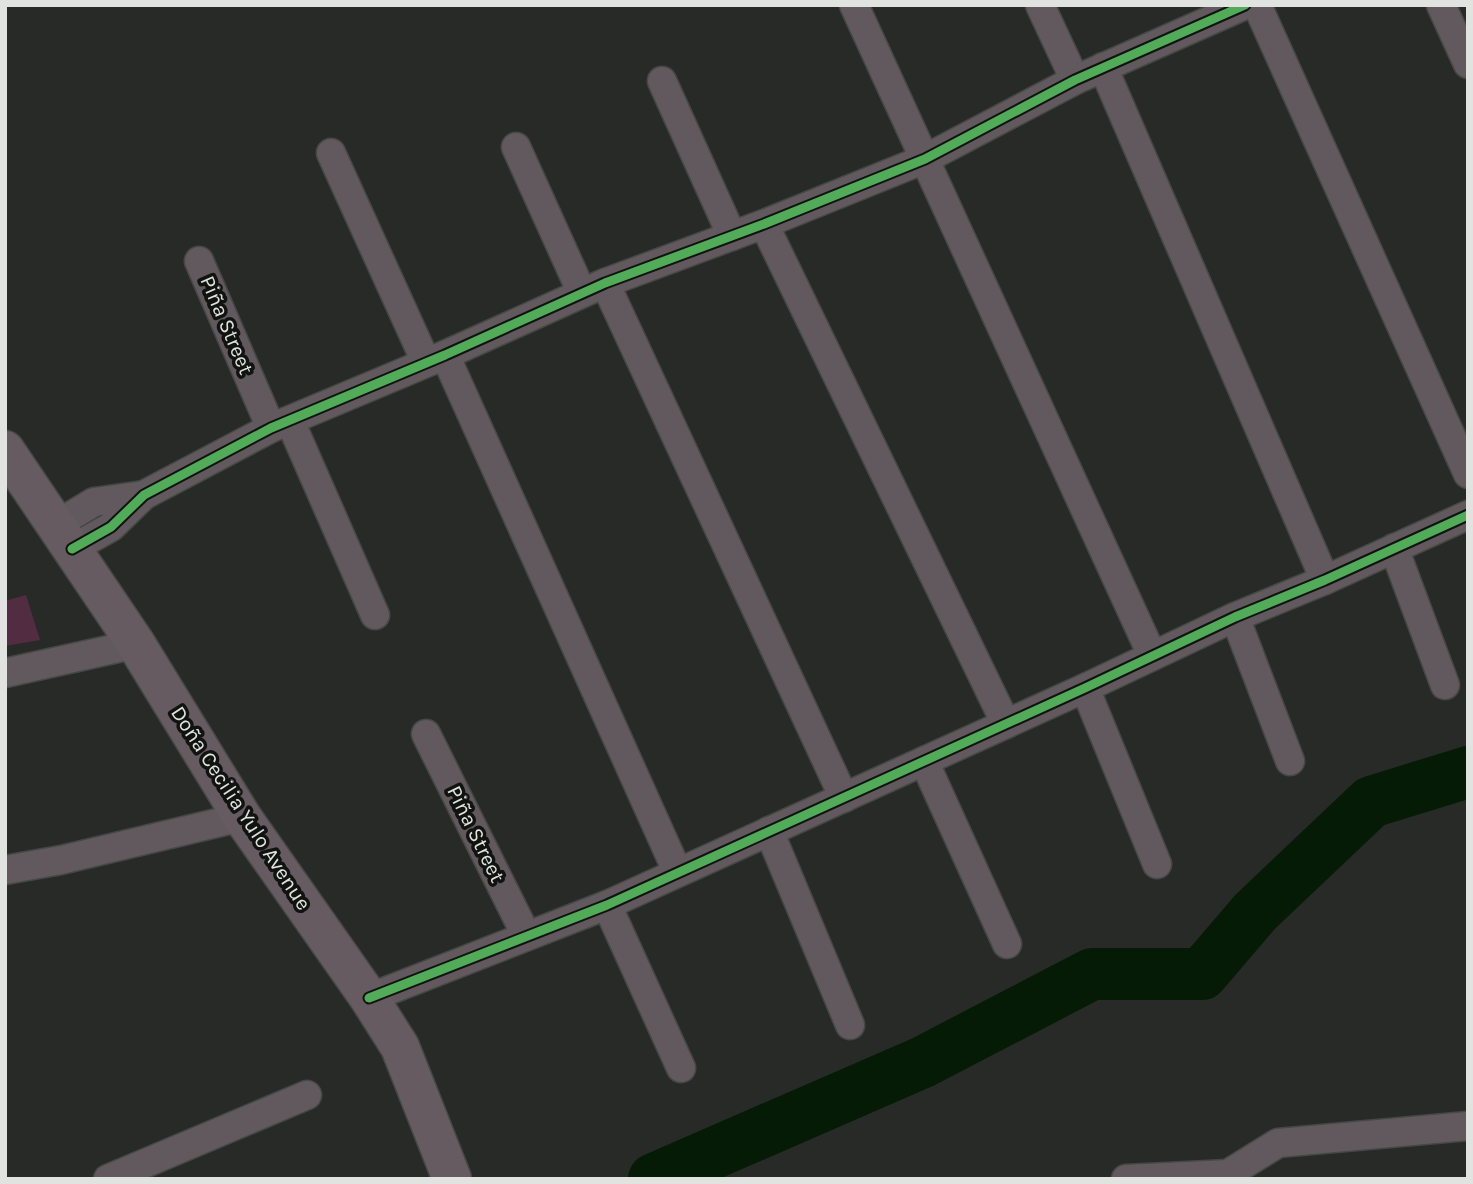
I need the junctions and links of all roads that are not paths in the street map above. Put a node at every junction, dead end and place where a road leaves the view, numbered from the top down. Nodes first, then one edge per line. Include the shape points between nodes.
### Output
1 (854, 5) edge
2 (1040, 5) edge
3 (1245, 5) edge
4 (1257, 5) edge
5 (1441, 5) edge
6 (1468, 64) edge
7 (1103, 67) junction
8 (1075, 80) junction
9 (662, 81) dead end
10 (516, 147) dead end
11 (331, 153) dead end
12 (925, 159) junction
13 (764, 224) junction
14 (732, 236) junction
15 (199, 261) dead end
16 (593, 288) junction
17 (435, 358) junction
18 (281, 425) junction
19 (5, 450) edge
20 (1468, 474) edge
21 (1468, 514) edge
22 (64, 537) junction
23 (1394, 548) junction
24 (1325, 580) junction
25 (374, 615) dead end
26 (1234, 617) junction
27 (136, 644) junction
28 (1152, 655) junction
29 (5, 673) edge
30 (1445, 685) dead end
31 (1084, 688) junction
32 (1006, 724) junction
33 (426, 734) dead end
34 (924, 761) junction
35 (1290, 761) dead end
36 (844, 798) junction
37 (242, 817) junction
38 (769, 831) junction
39 (1157, 864) dead end
40 (5, 870) edge
41 (677, 871) junction
42 (607, 905) junction
43 (526, 935) junction
44 (1007, 944) dead end
45 (369, 998) junction
46 (850, 1025) dead end
47 (681, 1068) dead end
48 (307, 1095) dead end
49 (1468, 1126) edge
50 (1227, 1176) edge
51 (108, 1179) edge
52 (452, 1179) edge
53 (1126, 1179) edge

1 - 12 street
2 - 8 street
3 - 7 street
4 - 20 street
5 - 6 street
7 - 8 street
7 - 24 street
8 - 12 street
9 - 14 street
10 - 16 street
11 - 17 street
12 - 13 street
12 - 28 street
13 - 14 street
13 - 32 street
14 - 16 street
15 - 18 street, Piña Street
16 - 17 street
16 - 36 street
17 - 18 street
17 - 41 street
18 - 22 street via 144,495 94,502
18 - 25 street, Piña Street
19 - 22 main road, Doña Cecilia Yulo Avenue
21 - 23 street
22 - 27 main road, Doña Cecilia Yulo Avenue
23 - 24 street
23 - 30 street
24 - 26 street
26 - 28 street
26 - 35 street
27 - 29 street
27 - 37 main road, Doña Cecilia Yulo Avenue
28 - 31 street
31 - 32 street
31 - 39 street
32 - 34 street
33 - 43 street, Piña Street
34 - 36 street
34 - 44 street
36 - 38 street
37 - 40 street
37 - 45 main road, Doña Cecilia Yulo Avenue
38 - 41 street
38 - 46 street
41 - 42 street
42 - 43 street
42 - 47 street
43 - 45 street
45 - 52 main road, Doña Cecilia Yulo Avenue via 400,1046
48 - 51 street
49 - 50 street via 1278,1143
50 - 53 street

